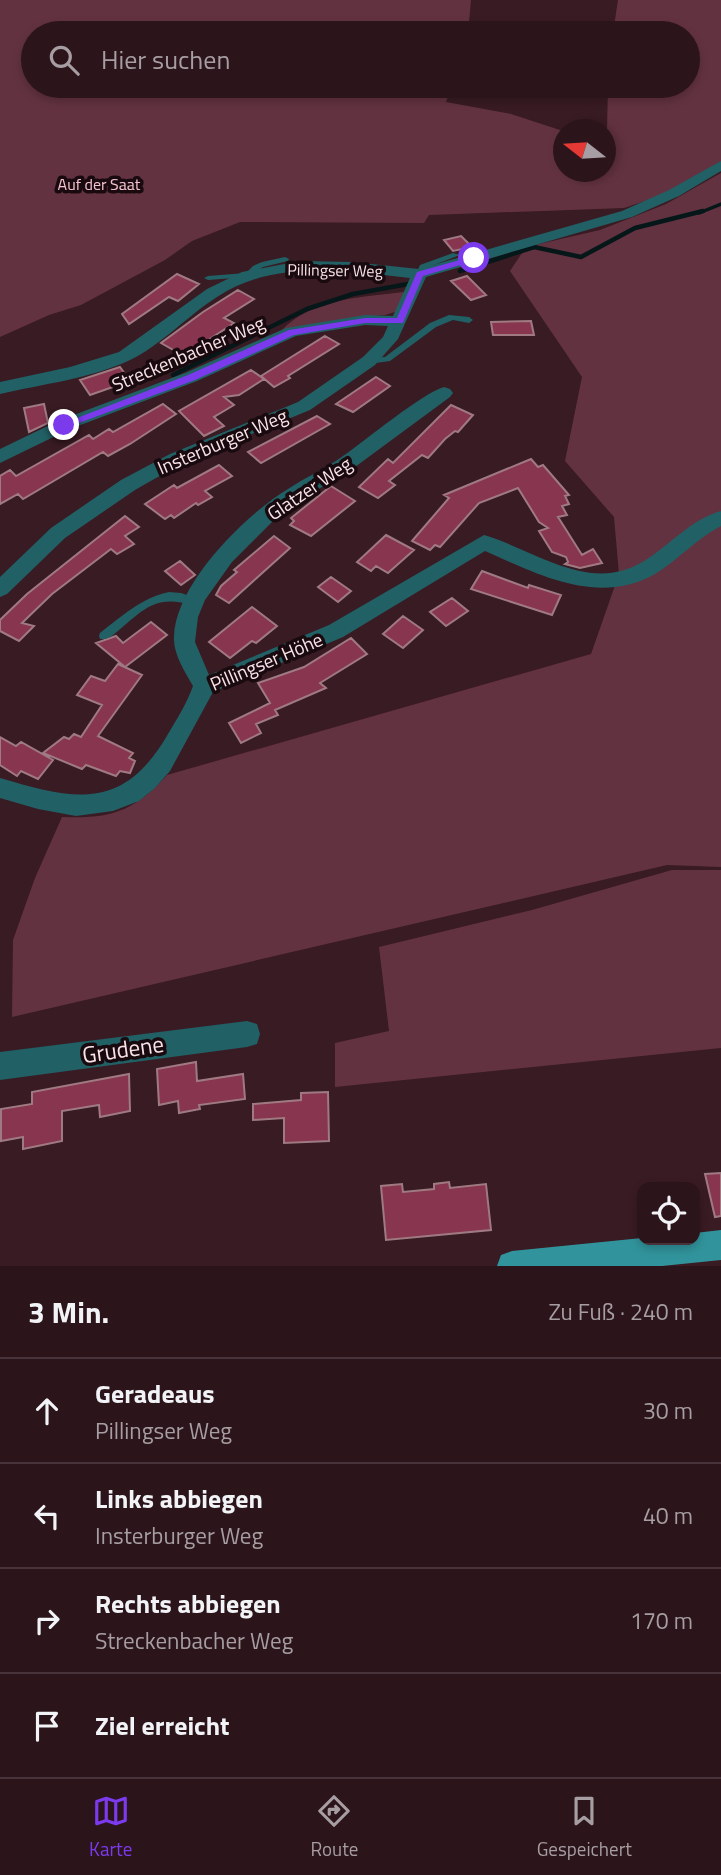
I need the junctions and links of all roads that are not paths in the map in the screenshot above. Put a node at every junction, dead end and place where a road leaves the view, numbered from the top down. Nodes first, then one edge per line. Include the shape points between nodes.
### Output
1 (721, 165) edge
2 (456, 255) dead end
3 (285, 259) dead end
4 (420, 274) junction
5 (248, 275) junction
6 (208, 278) dead end
7 (469, 320) dead end
8 (400, 321) junction
9 (369, 361) junction
10 (0, 388) edge
11 (444, 393) dead end
12 (0, 457) edge
13 (721, 518) edge
14 (0, 589) edge
15 (194, 602) junction
16 (103, 636) dead end
17 (204, 686) junction
18 (0, 788) edge
19 (247, 1034) dead end
20 (0, 1066) edge
21 (721, 1245) edge
22 (512, 1266) edge

1 - 4 street, Pillingser Weg via 627,214
2 - 4 lane via 423,267
3 - 5 lane
4 - 5 street, Pillingser Weg via 299,266
4 - 8 street, Insterburger Weg
5 - 6 lane
5 - 10 street, Pillingser Weg via 213,292 125,356
7 - 9 lane via 452,317 442,321 387,359
8 - 9 street, Insterburger Weg
8 - 12 street, Streckenbacher Weg via 365,320 292,332 191,377 64,425
9 - 14 street, Insterburger Weg via 304,405 177,458 128,485 58,533
11 - 15 street, Glatzer Weg via 345,464 290,496 247,533
13 - 17 street, Pillingser Höhe via 634,578 607,583 555,571 488,534 335,631
15 - 16 lane via 180,595 163,596
15 - 17 street, Glatzer Weg via 184,637
17 - 18 street, Pillingser Höhe via 148,780 115,802 66,805
19 - 20 street, Grudene
21 - 22 main road

